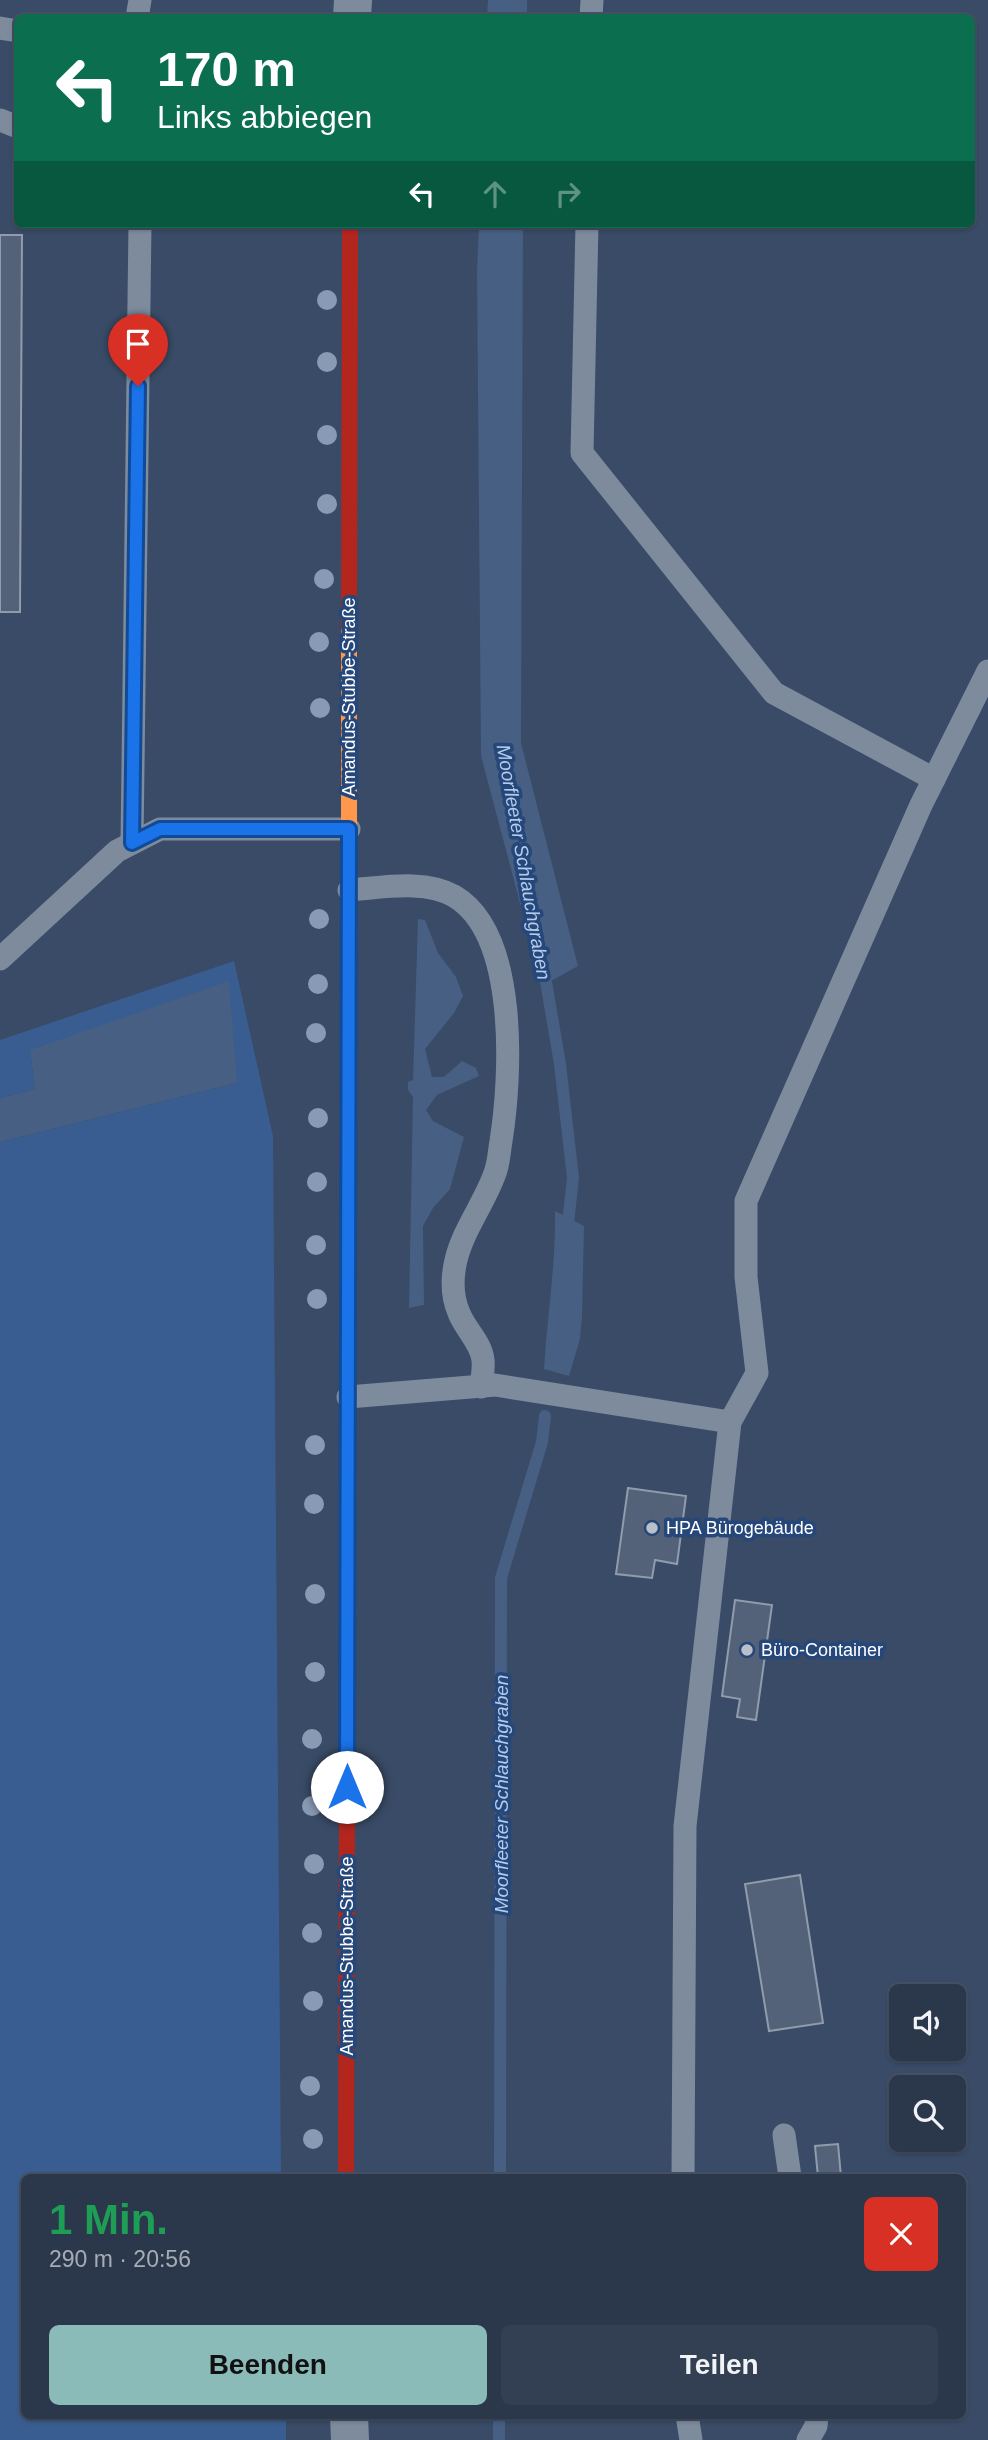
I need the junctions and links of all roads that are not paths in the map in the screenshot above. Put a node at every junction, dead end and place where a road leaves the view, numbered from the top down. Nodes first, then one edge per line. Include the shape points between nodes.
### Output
1 (140, 228) edge
2 (349, 228) edge
3 (587, 228) edge
4 (988, 671) edge
5 (934, 779) junction
6 (349, 829) junction
7 (132, 843) junction
8 (349, 890) junction
9 (0, 959) edge
10 (481, 1387) junction
11 (348, 1397) junction
12 (730, 1422) junction
13 (784, 2135) dead end
14 (346, 2174) edge
15 (683, 2174) edge
16 (790, 2174) edge
17 (349, 2419) edge
18 (688, 2419) edge
19 (817, 2419) edge
20 (350, 2440) edge
21 (691, 2440) edge
22 (808, 2440) edge

1 - 7 lane
2 - 6 street, Amandus-Stubbe-Straße
3 - 5 lane via 582,453 774,694
4 - 5 lane
5 - 12 lane via 746,1201 746,1278 757,1373
6 - 7 lane via 160,829
6 - 8 street, Amandus-Stubbe-Straße
7 - 9 lane via 117,850
8 - 10 lane via 428,886 454,896 476,917 494,950 503,987 508,1046 506,1107 496,1172 456,1259 453,1286 459,1313 483,1359
8 - 11 street, Amandus-Stubbe-Straße
10 - 11 lane
10 - 12 lane via 495,1385
11 - 14 street, Amandus-Stubbe-Straße
12 - 15 lane via 685,1826
13 - 16 lane
17 - 20 street
18 - 21 lane
19 - 22 lane

